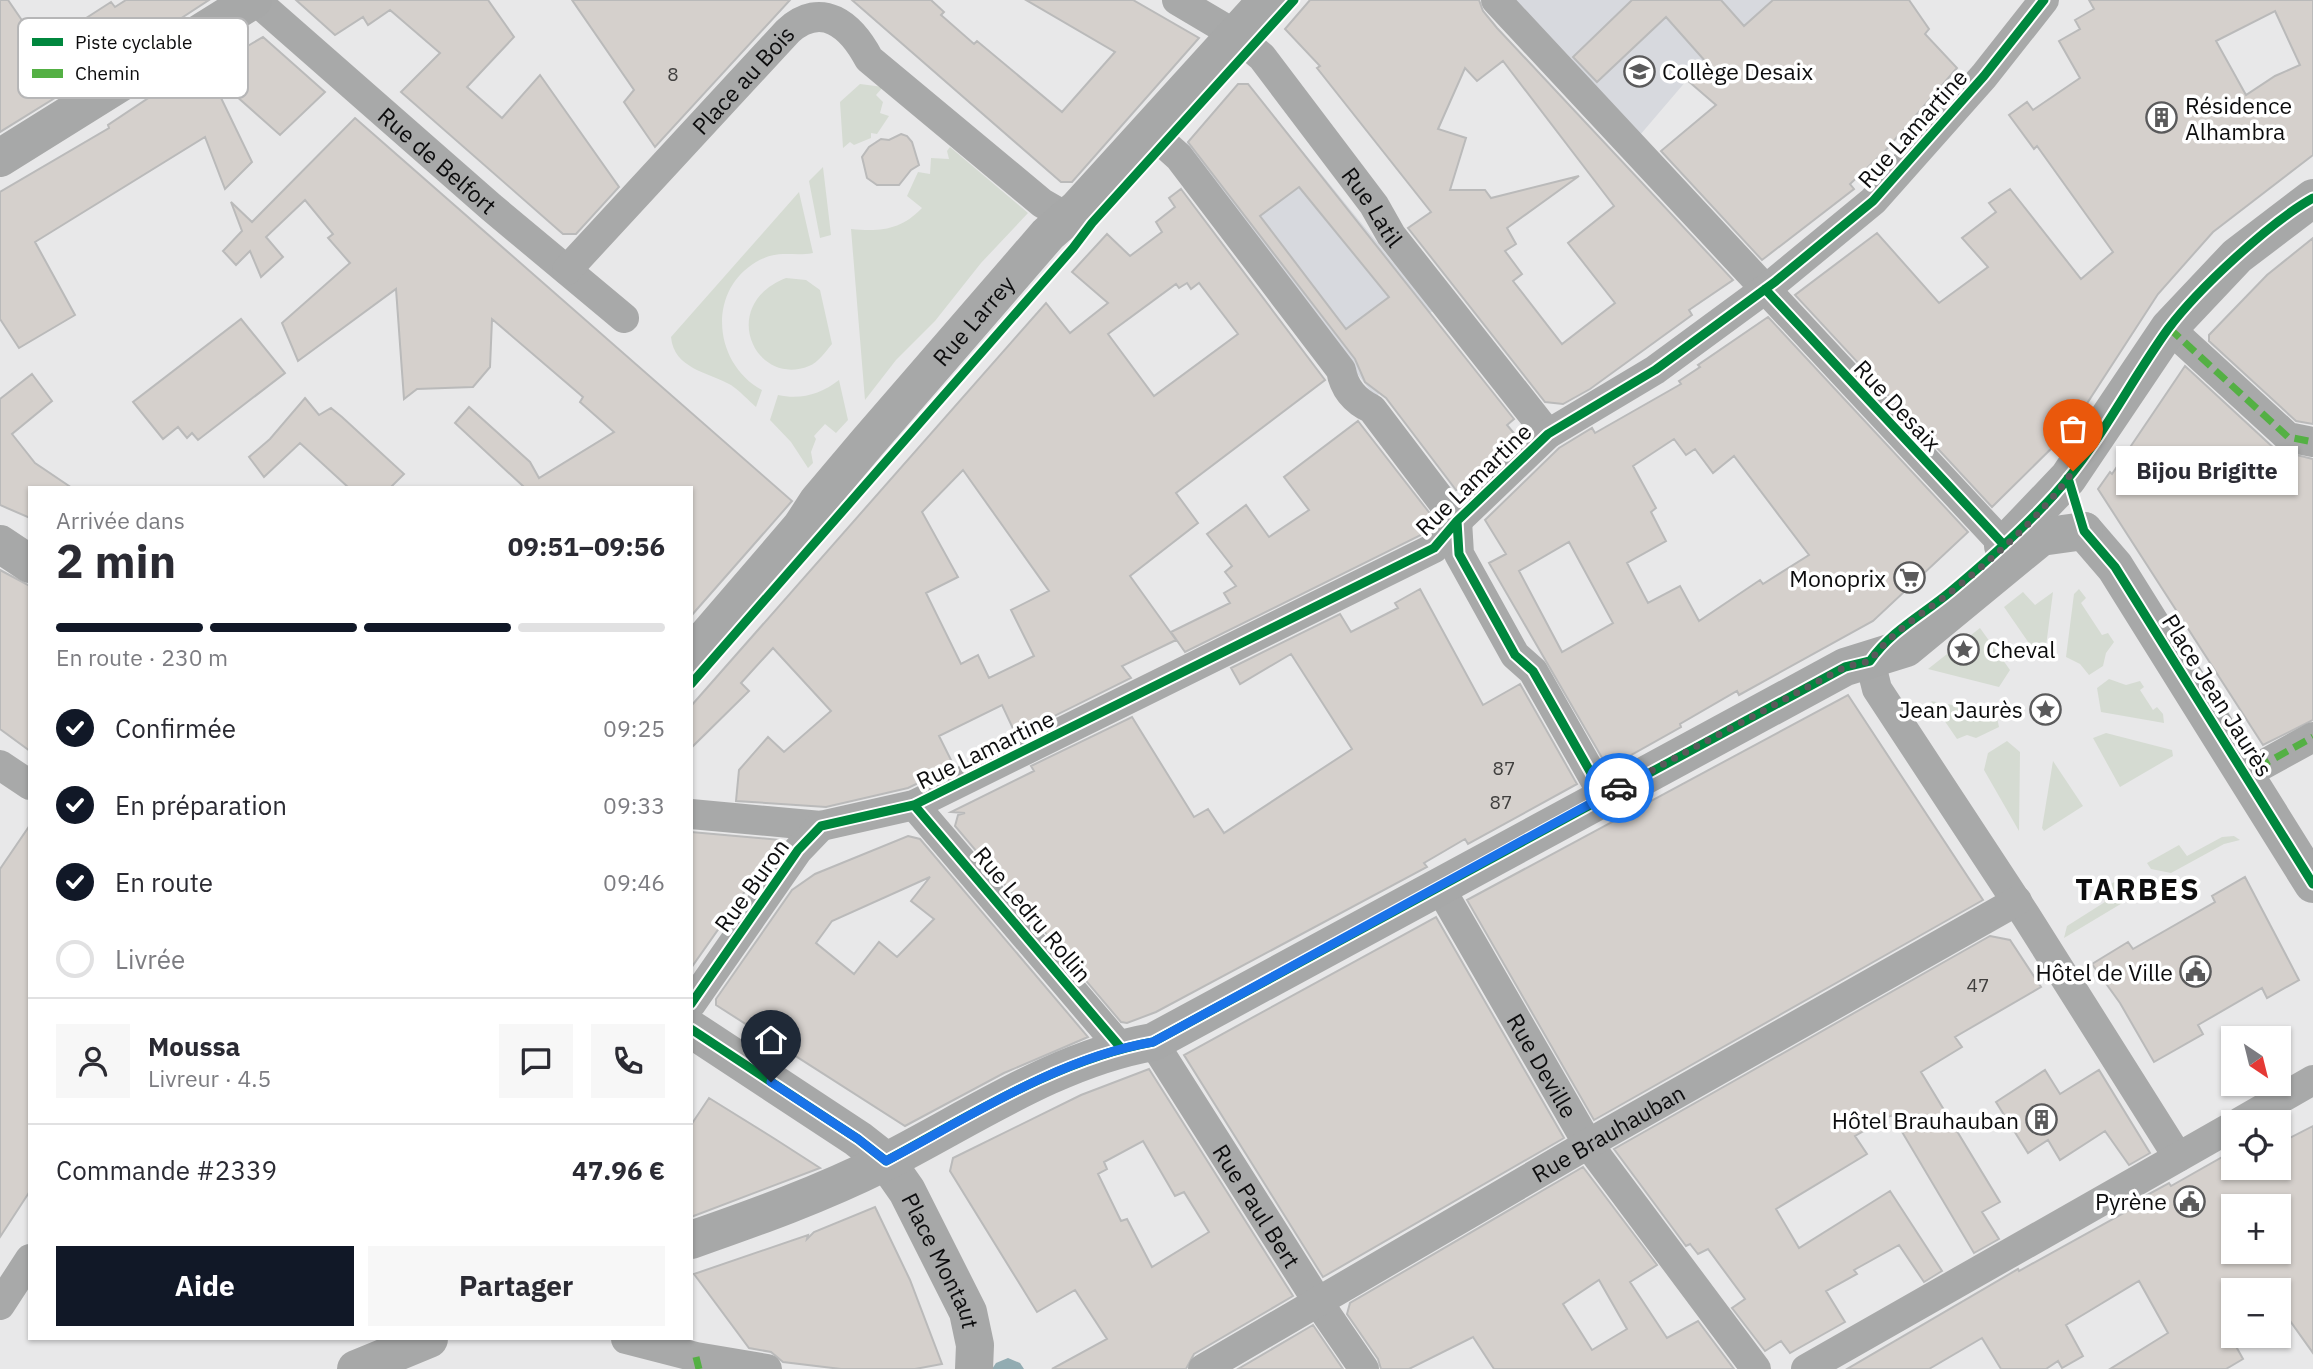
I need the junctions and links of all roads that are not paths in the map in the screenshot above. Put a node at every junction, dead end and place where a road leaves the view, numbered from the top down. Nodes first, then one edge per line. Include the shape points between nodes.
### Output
1 (254, 0) edge
2 (1177, 0) edge
3 (1267, 0) edge
4 (1496, 0) edge
5 (2044, 0) edge
6 (225, 18) edge
7 (1236, 35) junction
8 (96, 98) edge
9 (1149, 130) junction
10 (0, 158) edge
11 (2313, 198) edge
12 (1068, 218) junction
13 (567, 270) junction
14 (1765, 289) junction
15 (624, 318) dead end
16 (2169, 328) junction
17 (1548, 434) junction
18 (2313, 442) edge
19 (2068, 478) junction
20 (1457, 521) junction
21 (2084, 531) junction
22 (0, 544) edge
23 (2004, 545) junction
24 (28, 563) edge
25 (693, 653) edge
26 (1870, 661) junction
27 (2313, 737) edge
28 (1, 768) edge
29 (2257, 768) dead end
30 (28, 784) edge
31 (1604, 796) junction
32 (914, 805) junction
33 (693, 814) edge
34 (821, 826) junction
35 (2313, 884) edge
36 (1440, 888) junction
37 (2017, 901) junction
38 (693, 1001) edge
39 (696, 1042) edge
40 (1137, 1045) junction
41 (2313, 1080) edge
42 (2261, 1110) edge
43 (2221, 1133) edge
44 (1588, 1144) junction
45 (2178, 1157) junction
46 (886, 1161) junction
47 (693, 1239) edge
48 (28, 1262) edge
49 (1318, 1302) junction
50 (0, 1305) edge
51 (427, 1340) edge
52 (629, 1340) edge
53 (706, 1362) edge
54 (370, 1366) edge
55 (767, 1369) edge
56 (974, 1369) edge
57 (1203, 1369) edge
58 (1364, 1369) edge
59 (1756, 1369) edge
60 (1806, 1369) edge

1 - 6 main road
1 - 13 street, Rue de Belfort
2 - 7 street, Rue Latil
3 - 7 main road, Rue Larrey
4 - 14 street, Rue Desaix
5 - 14 street, Rue Lamartine via 1984,76 1873,201
7 - 9 main road, Rue Larrey
7 - 17 street, Rue Latil via 1262,57 1374,205 1391,235
8 - 10 main road
9 - 12 main road, Rue Larrey
9 - 20 street via 1179,157 1340,369 1343,382 1358,402 1372,409
11 - 16 main road via 2237,256
12 - 13 street, Place au Bois via 1042,202 869,59 859,41 825,15 800,19
12 - 25 main road, Rue Larrey via 1048,234 867,443 802,527
13 - 15 street, Rue de Belfort
14 - 17 street, Rue Lamartine via 1655,370
14 - 23 street, Rue Desaix
16 - 18 street via 2288,437
16 - 19 main road
17 - 20 street, Rue Lamartine
19 - 21 main road
19 - 23 main road
20 - 31 street via 1459,554 1515,655 1533,671
20 - 32 street, Rue Lamartine via 1434,548
21 - 26 main road via 2041,537 1906,648
21 - 35 main road, Place Jean Jaurès via 2115,567
22 - 24 main road
23 - 26 main road via 1886,640
26 - 31 main road via 1845,667
26 - 37 street via 1877,689
27 - 29 street
28 - 30 street
31 - 36 main road
32 - 34 street, Rue Lamartine
32 - 40 street, Rue Ledru Rollin
33 - 34 street, Rue Lamartine
34 - 38 street, Rue Buron via 798,850
36 - 40 main road
36 - 44 street, Rue Deville
37 - 44 street, Rue Brauhauban
37 - 45 street
39 - 46 main road, Place Montaut via 858,1139
40 - 46 main road via 1032,1084
40 - 49 street, Rue Paul Bert
41 - 42 street
43 - 45 street
44 - 49 street, Rue Brauhauban
44 - 59 street, Rue Deville
45 - 60 street
46 - 47 main road via 820,1194
46 - 56 main road, Place Montaut via 968,1312 975,1345
48 - 50 street
49 - 57 street, Rue Brauhauban
49 - 58 street, Rue Paul Bert
51 - 54 main road
52 - 53 street
53 - 55 street

